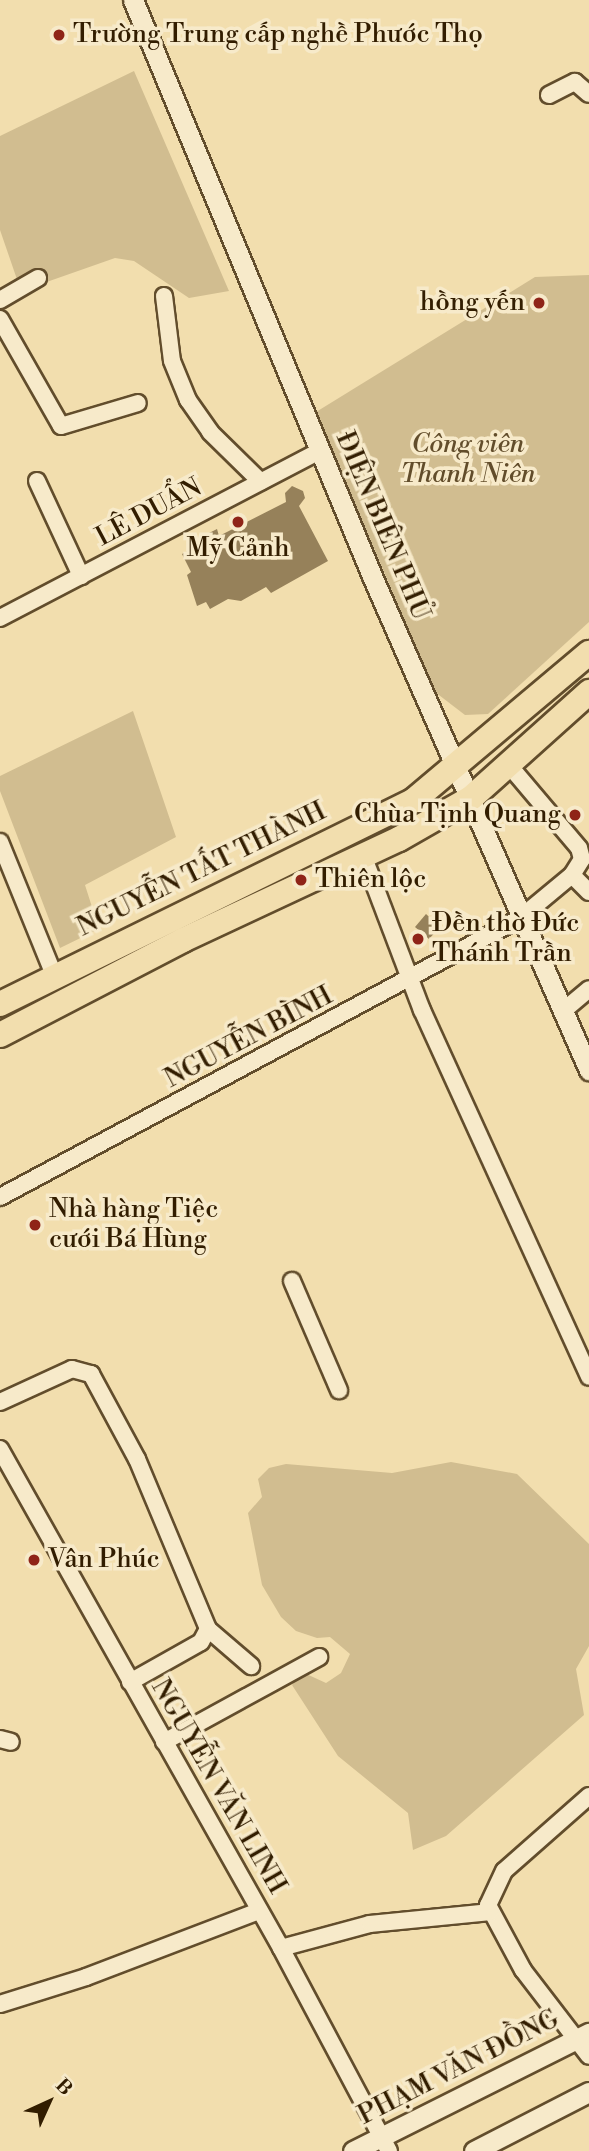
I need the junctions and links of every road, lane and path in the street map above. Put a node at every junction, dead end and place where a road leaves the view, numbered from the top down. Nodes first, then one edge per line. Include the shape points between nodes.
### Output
1 (132, 0) edge
2 (589, 94) edge
3 (549, 95) dead end
4 (37, 278) dead end
5 (164, 296) dead end
6 (0, 300) edge
7 (0, 319) edge
8 (138, 403) dead end
9 (321, 450) junction
10 (37, 481) dead end
11 (261, 482) junction
12 (81, 576) junction
13 (0, 618) edge
14 (589, 653) edge
15 (589, 692) edge
16 (508, 764) junction
17 (459, 767) junction
18 (471, 799) junction
19 (0, 842) edge
20 (363, 855) junction
21 (572, 874) junction
22 (589, 892) edge
23 (519, 919) junction
24 (54, 975) junction
25 (410, 978) junction
26 (589, 989) edge
27 (0, 1004) edge
28 (563, 1011) junction
29 (0, 1035) edge
30 (589, 1070) edge
31 (0, 1197) edge
32 (292, 1281) dead end
33 (589, 1377) edge
34 (339, 1390) dead end
35 (0, 1402) edge
36 (0, 1449) edge
37 (208, 1629) junction
38 (319, 1657) dead end
39 (251, 1666) dead end
40 (130, 1682) junction
41 (164, 1742) junction
42 (589, 1796) edge
43 (259, 1911) junction
44 (490, 1912) junction
45 (281, 1948) junction
46 (0, 2004) edge
47 (584, 2035) edge
48 (589, 2056) edge
49 (589, 2092) edge
50 (386, 2144) edge
51 (353, 2151) edge
52 (474, 2151) edge

1 - 9 street, ĐIỆN BIÊN PHỦ
2 - 3 street via 575,82
4 - 6 street
5 - 11 street via 172,361 188,400 210,432
7 - 8 street via 61,426
9 - 11 street, LÊ DUẨN
9 - 17 street, ĐIỆN BIÊN PHỦ
10 - 12 street
11 - 12 street, LÊ DUẨN
12 - 13 street, LÊ DUẨN
14 - 17 main road, NGUYỄN TẤT THÀNH
15 - 16 main road
16 - 18 main road
16 - 21 street via 579,848 582,859
17 - 18 street, ĐIỆN BIÊN PHỦ
17 - 24 main road, NGUYỄN TẤT THÀNH via 413,801
18 - 20 main road
18 - 23 street, ĐIỆN BIÊN PHỦ
19 - 24 street
20 - 25 street
20 - 29 main road
21 - 22 street
21 - 23 street, NGUYỄN BÌNH
23 - 25 street, NGUYỄN BÌNH
23 - 28 street, ĐIỆN BIÊN PHỦ
24 - 27 main road, NGUYỄN TẤT THÀNH
25 - 31 street, NGUYỄN BÌNH
25 - 33 street
26 - 28 street
28 - 30 street, ĐIỆN BIÊN PHỦ
32 - 34 street
35 - 37 street via 72,1369 91,1374 137,1459
36 - 40 street, NGUYỄN VĂN LINH
37 - 39 street
37 - 40 street via 201,1642
38 - 41 street
40 - 41 street, NGUYỄN VĂN LINH
41 - 43 street, NGUYỄN VĂN LINH
42 - 44 street via 504,1871 489,1895
43 - 45 street, NGUYỄN VĂN LINH
43 - 46 street via 86,1977
44 - 45 street via 370,1924
44 - 47 street via 523,1970
45 - 50 street, NGUYỄN VĂN LINH
47 - 48 street
47 - 50 street, PHẠM VĂN ĐỒNG
49 - 52 street
50 - 51 street, PHẠM VĂN ĐỒNG

